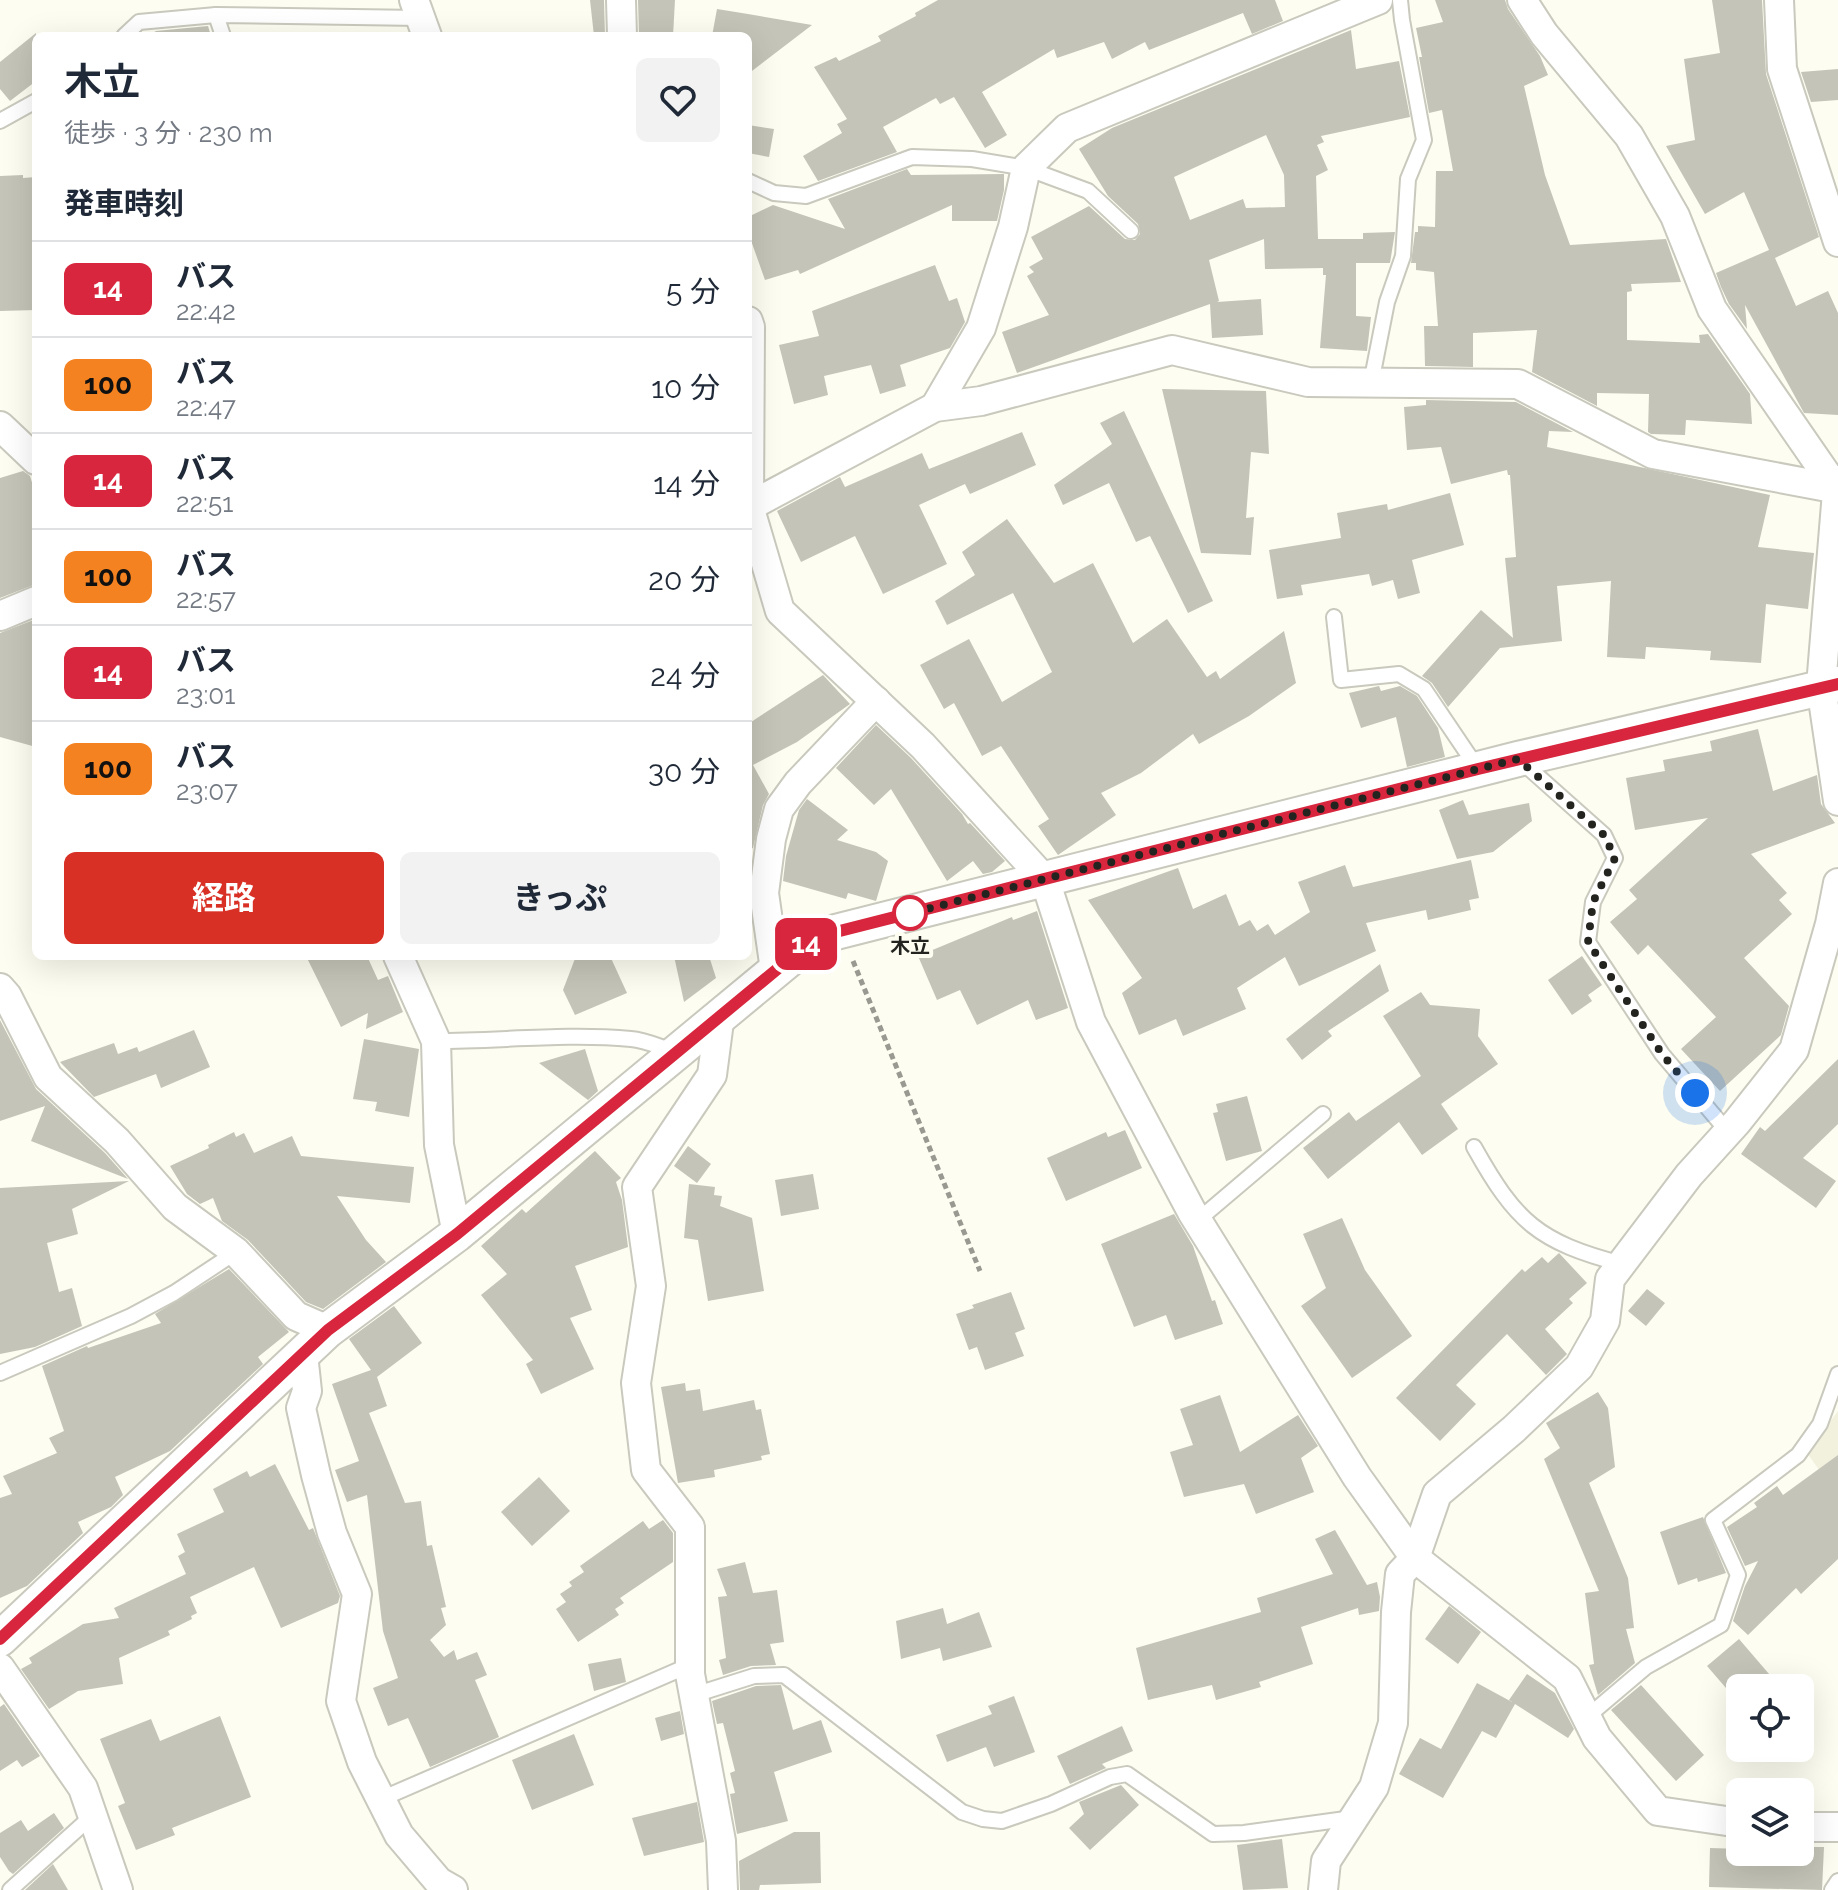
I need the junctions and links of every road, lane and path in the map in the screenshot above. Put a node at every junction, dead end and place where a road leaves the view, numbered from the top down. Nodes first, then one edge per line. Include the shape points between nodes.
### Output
1 (621, 0) edge
2 (1378, 0) edge
3 (1400, 0) edge
4 (1522, 0) edge
5 (1779, 0) edge
6 (216, 15) junction
7 (420, 18) edge
8 (128, 32) edge
9 (222, 32) edge
10 (622, 32) edge
11 (32, 103) edge
12 (0, 121) edge
13 (1026, 168) junction
14 (752, 183) edge
15 (1836, 229) edge
16 (1131, 231) dead end
17 (1371, 383) junction
18 (935, 407) junction
19 (0, 426) edge
20 (32, 456) edge
21 (1837, 485) edge
22 (752, 505) edge
23 (752, 517) edge
24 (32, 603) edge
25 (0, 616) edge
26 (1334, 617) dead end
27 (1829, 685) edge
28 (876, 701) junction
29 (1518, 759) junction
30 (1478, 769) junction
31 (1838, 801) edge
32 (1045, 880) junction
33 (1838, 883) edge
34 (1834, 923) edge
35 (841, 930) junction
36 (400, 960) edge
37 (775, 970) junction
38 (0, 988) edge
39 (720, 1014) junction
40 (436, 1041) junction
41 (675, 1052) junction
42 (1323, 1114) dead end
43 (1728, 1132) junction
44 (1474, 1147) dead end
45 (1197, 1221) junction
46 (457, 1234) junction
47 (236, 1252) junction
48 (1622, 1264) junction
49 (980, 1271) dead end
50 (328, 1330) junction
51 (303, 1354) junction
52 (0, 1373) edge
53 (1838, 1374) edge
54 (1415, 1558) junction
55 (0, 1639) edge
56 (690, 1665) junction
57 (0, 1668) edge
58 (694, 1695) junction
59 (1587, 1717) junction
60 (381, 1799) junction
61 (92, 1816) junction
62 (1353, 1818) junction
63 (1726, 1821) edge
64 (1814, 1829) edge
65 (1836, 1831) edge
66 (1838, 1881) edge
67 (10, 1890) edge
68 (118, 1890) edge
69 (453, 1890) edge
70 (723, 1890) edge
71 (1323, 1890) edge
72 (1832, 1890) edge

1 - 10 street
2 - 13 street via 1067,128
3 - 17 lane via 1424,140 1408,179 1403,256 1387,302
4 - 21 street via 1629,136 1675,216 1712,309
5 - 15 street via 1782,69
6 - 7 lane
6 - 8 lane via 139,22
6 - 9 lane
11 - 12 lane
13 - 14 lane via 912,157 806,196 774,193
13 - 16 lane via 1088,191
13 - 18 street via 981,328
17 - 18 street via 1308,382 1172,350 981,401
17 - 21 street via 1518,384 1653,454
18 - 22 street
19 - 20 street
21 - 27 street
23 - 28 street via 780,611
24 - 25 street
26 - 30 lane via 1341,680 1399,674 1424,689
27 - 29 street
27 - 31 street
28 - 32 street
28 - 37 street via 779,809 764,893
29 - 30 street
29 - 43 lane via 1604,835 1615,858 1593,902 1588,942 1662,1054
30 - 32 street
32 - 35 street
32 - 45 street via 1091,1022
33 - 34 street
34 - 43 street via 1794,1050
35 - 37 street via 816,937
35 - 49 path
36 - 40 street
37 - 39 street
38 - 47 street via 48,1077 117,1141 175,1207
39 - 41 street
39 - 56 street via 712,1075 637,1187 651,1286 636,1383 646,1470 690,1527
40 - 41 lane via 564,1035 634,1039
40 - 46 street via 439,1145
41 - 46 street
42 - 45 lane
43 - 48 street
44 - 48 lane via 1527,1222 1565,1247
45 - 54 street via 1357,1477
46 - 50 street
47 - 50 street via 296,1316
47 - 52 lane via 142,1310
48 - 54 street via 1610,1279 1605,1321 1579,1367 1437,1494
50 - 51 street
51 - 55 street
51 - 60 street via 307,1391 301,1408 313,1462 332,1533 357,1594 341,1701
53 - 59 lane via 1820,1424 1798,1455 1713,1520 1738,1575 1721,1625 1646,1667
54 - 59 street via 1567,1678
54 - 62 street via 1400,1574 1393,1723 1374,1787
56 - 58 street
56 - 60 lane
57 - 61 street via 83,1788
58 - 62 lane via 754,1676 784,1675 962,1812 983,1819 1002,1821 1127,1774 1213,1834
58 - 70 street via 721,1841
59 - 63 street via 1597,1738 1658,1811
60 - 69 street via 399,1835 439,1882
61 - 67 lane
61 - 68 street
62 - 71 street via 1326,1861
64 - 65 street
66 - 72 lane

